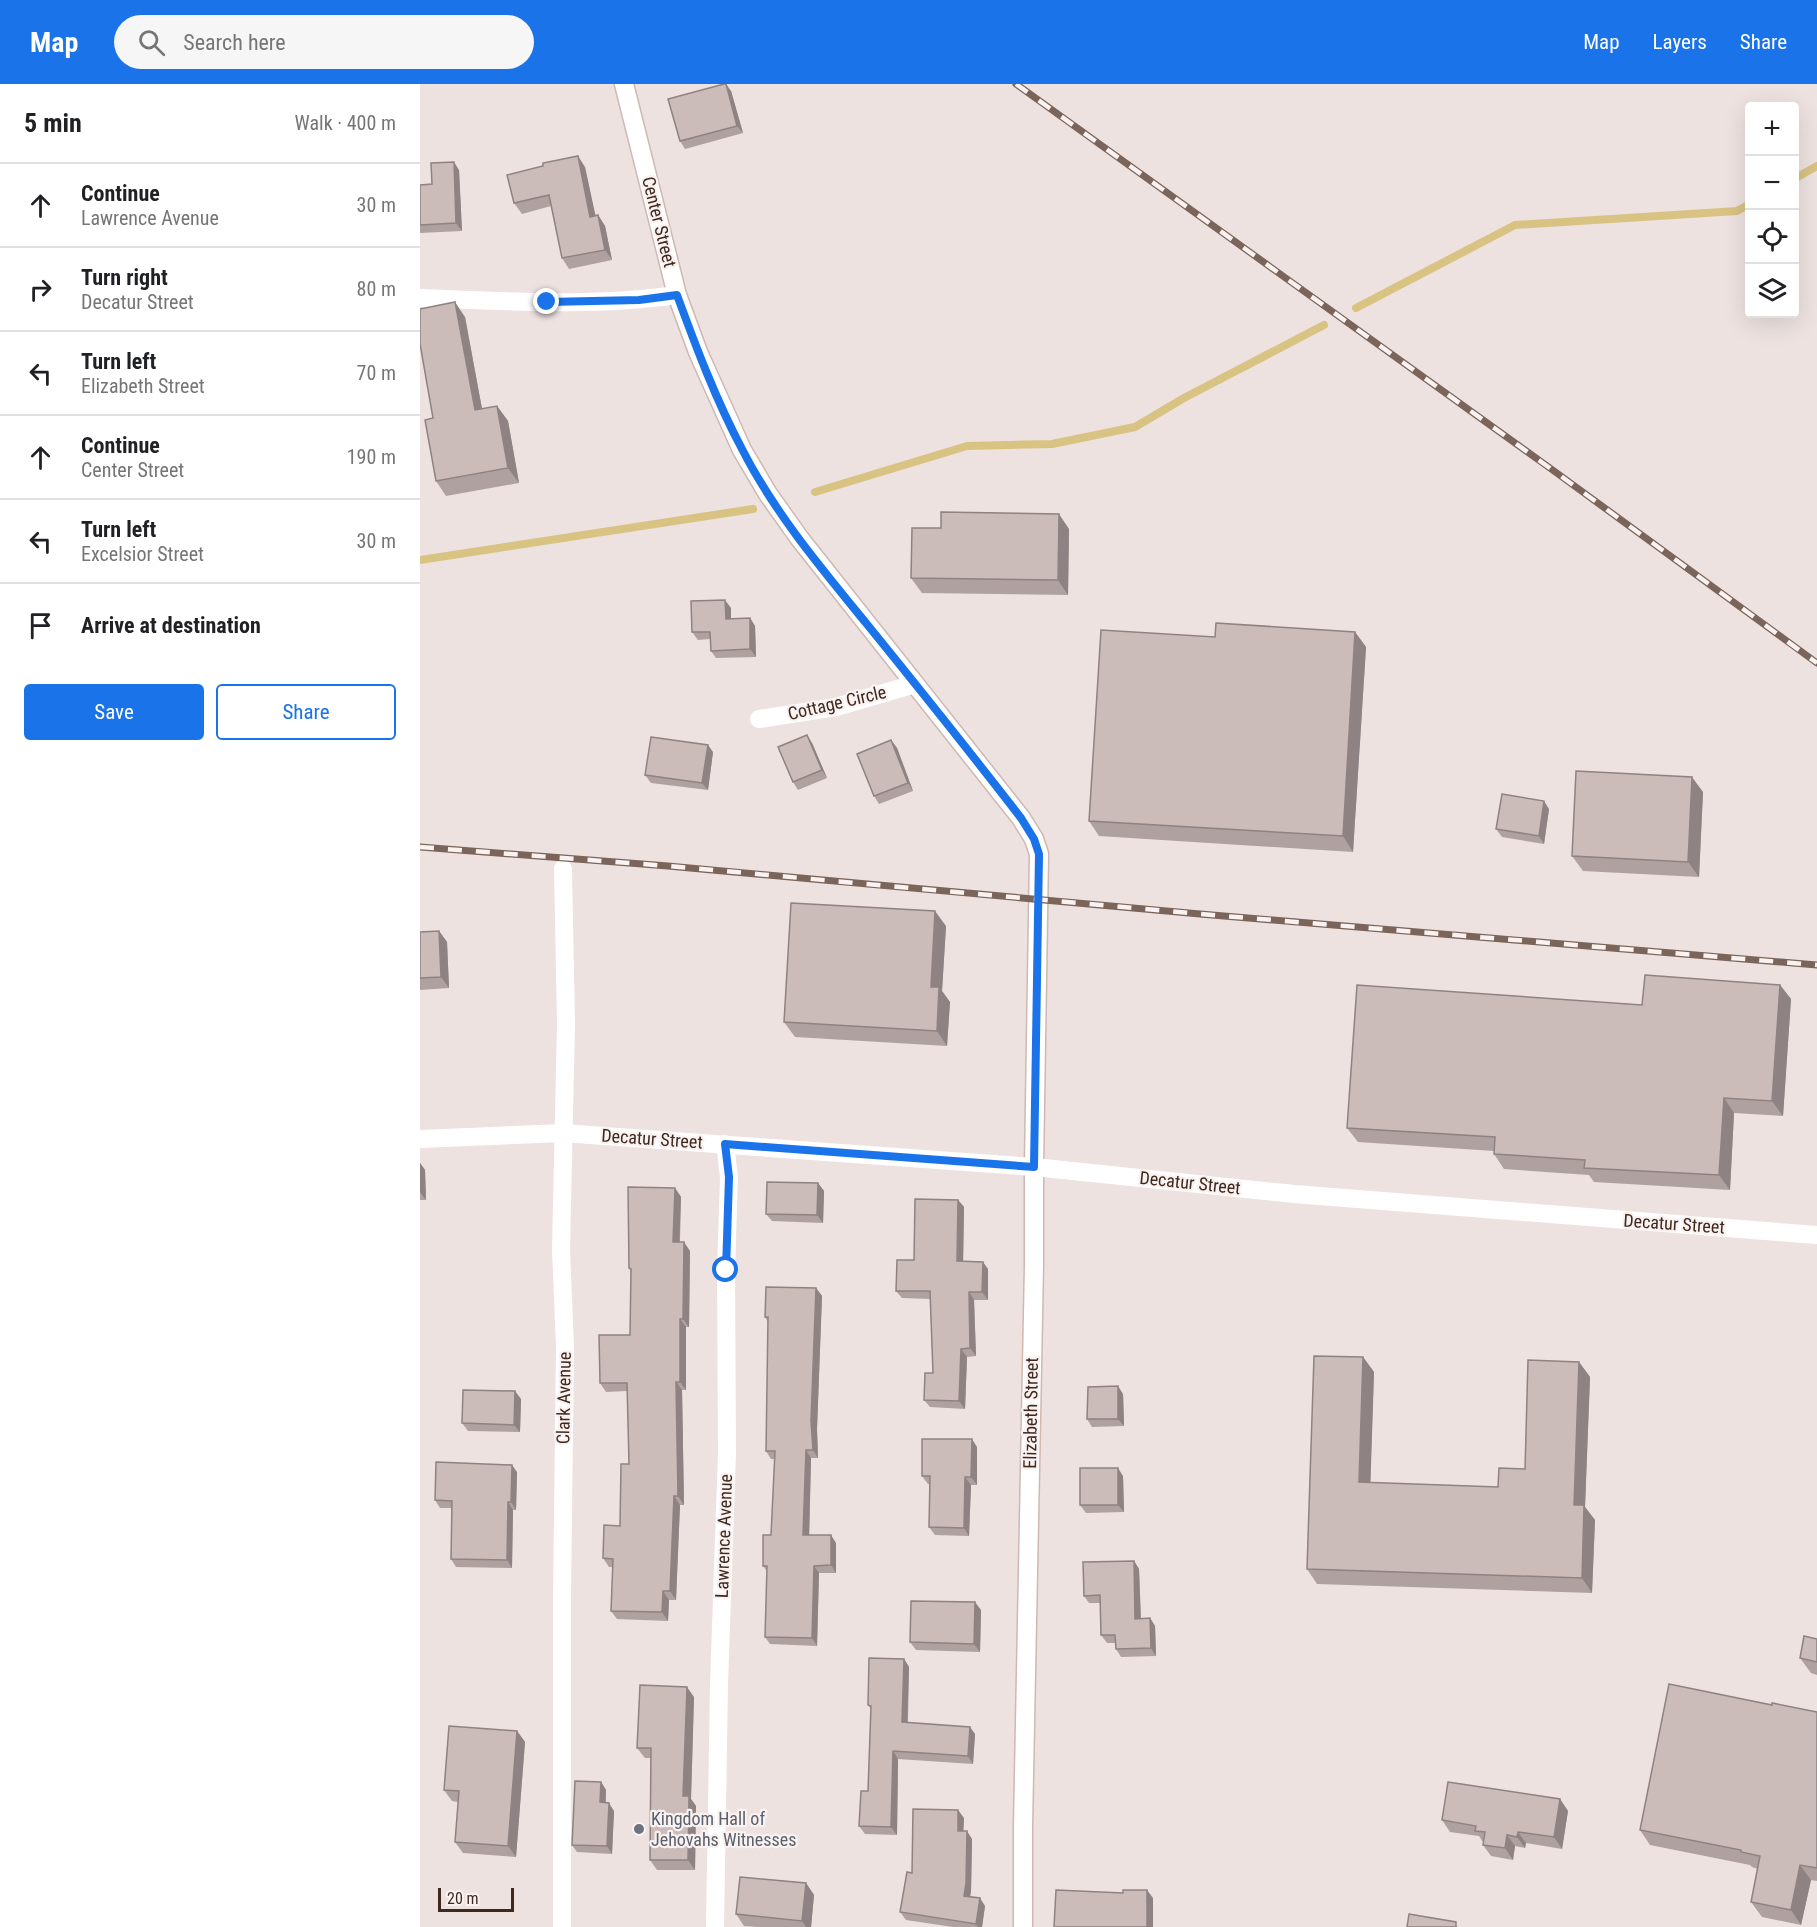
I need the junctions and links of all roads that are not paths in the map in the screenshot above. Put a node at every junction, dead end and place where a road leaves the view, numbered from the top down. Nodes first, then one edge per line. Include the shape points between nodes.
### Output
1 (624, 84) edge
2 (677, 295) junction
3 (420, 298) edge
4 (915, 684) junction
5 (759, 719) dead end
6 (563, 869) dead end
7 (1037, 898) joint
8 (563, 1133) junction
9 (420, 1138) edge
10 (725, 1144) junction
11 (1034, 1167) junction
12 (1817, 1235) edge
13 (562, 1927) edge
14 (715, 1927) edge
15 (1023, 1927) edge

1 - 2 street, Center Street
2 - 3 street via 547,302
2 - 4 street, Center Street via 714,389 768,494
4 - 5 street, Cottage Circle via 836,706
4 - 7 street, Center Street via 1034,839 1040,867
6 - 8 street, Clark Avenue
7 - 11 street, Elizabeth Street
8 - 9 street, Decatur Street
8 - 10 street, Decatur Street
8 - 13 street, Clark Avenue
10 - 11 street, Decatur Street
10 - 14 street, Lawrence Avenue via 729,1177 727,1452
11 - 12 street, Decatur Street via 1294,1194
11 - 15 street, Elizabeth Street

